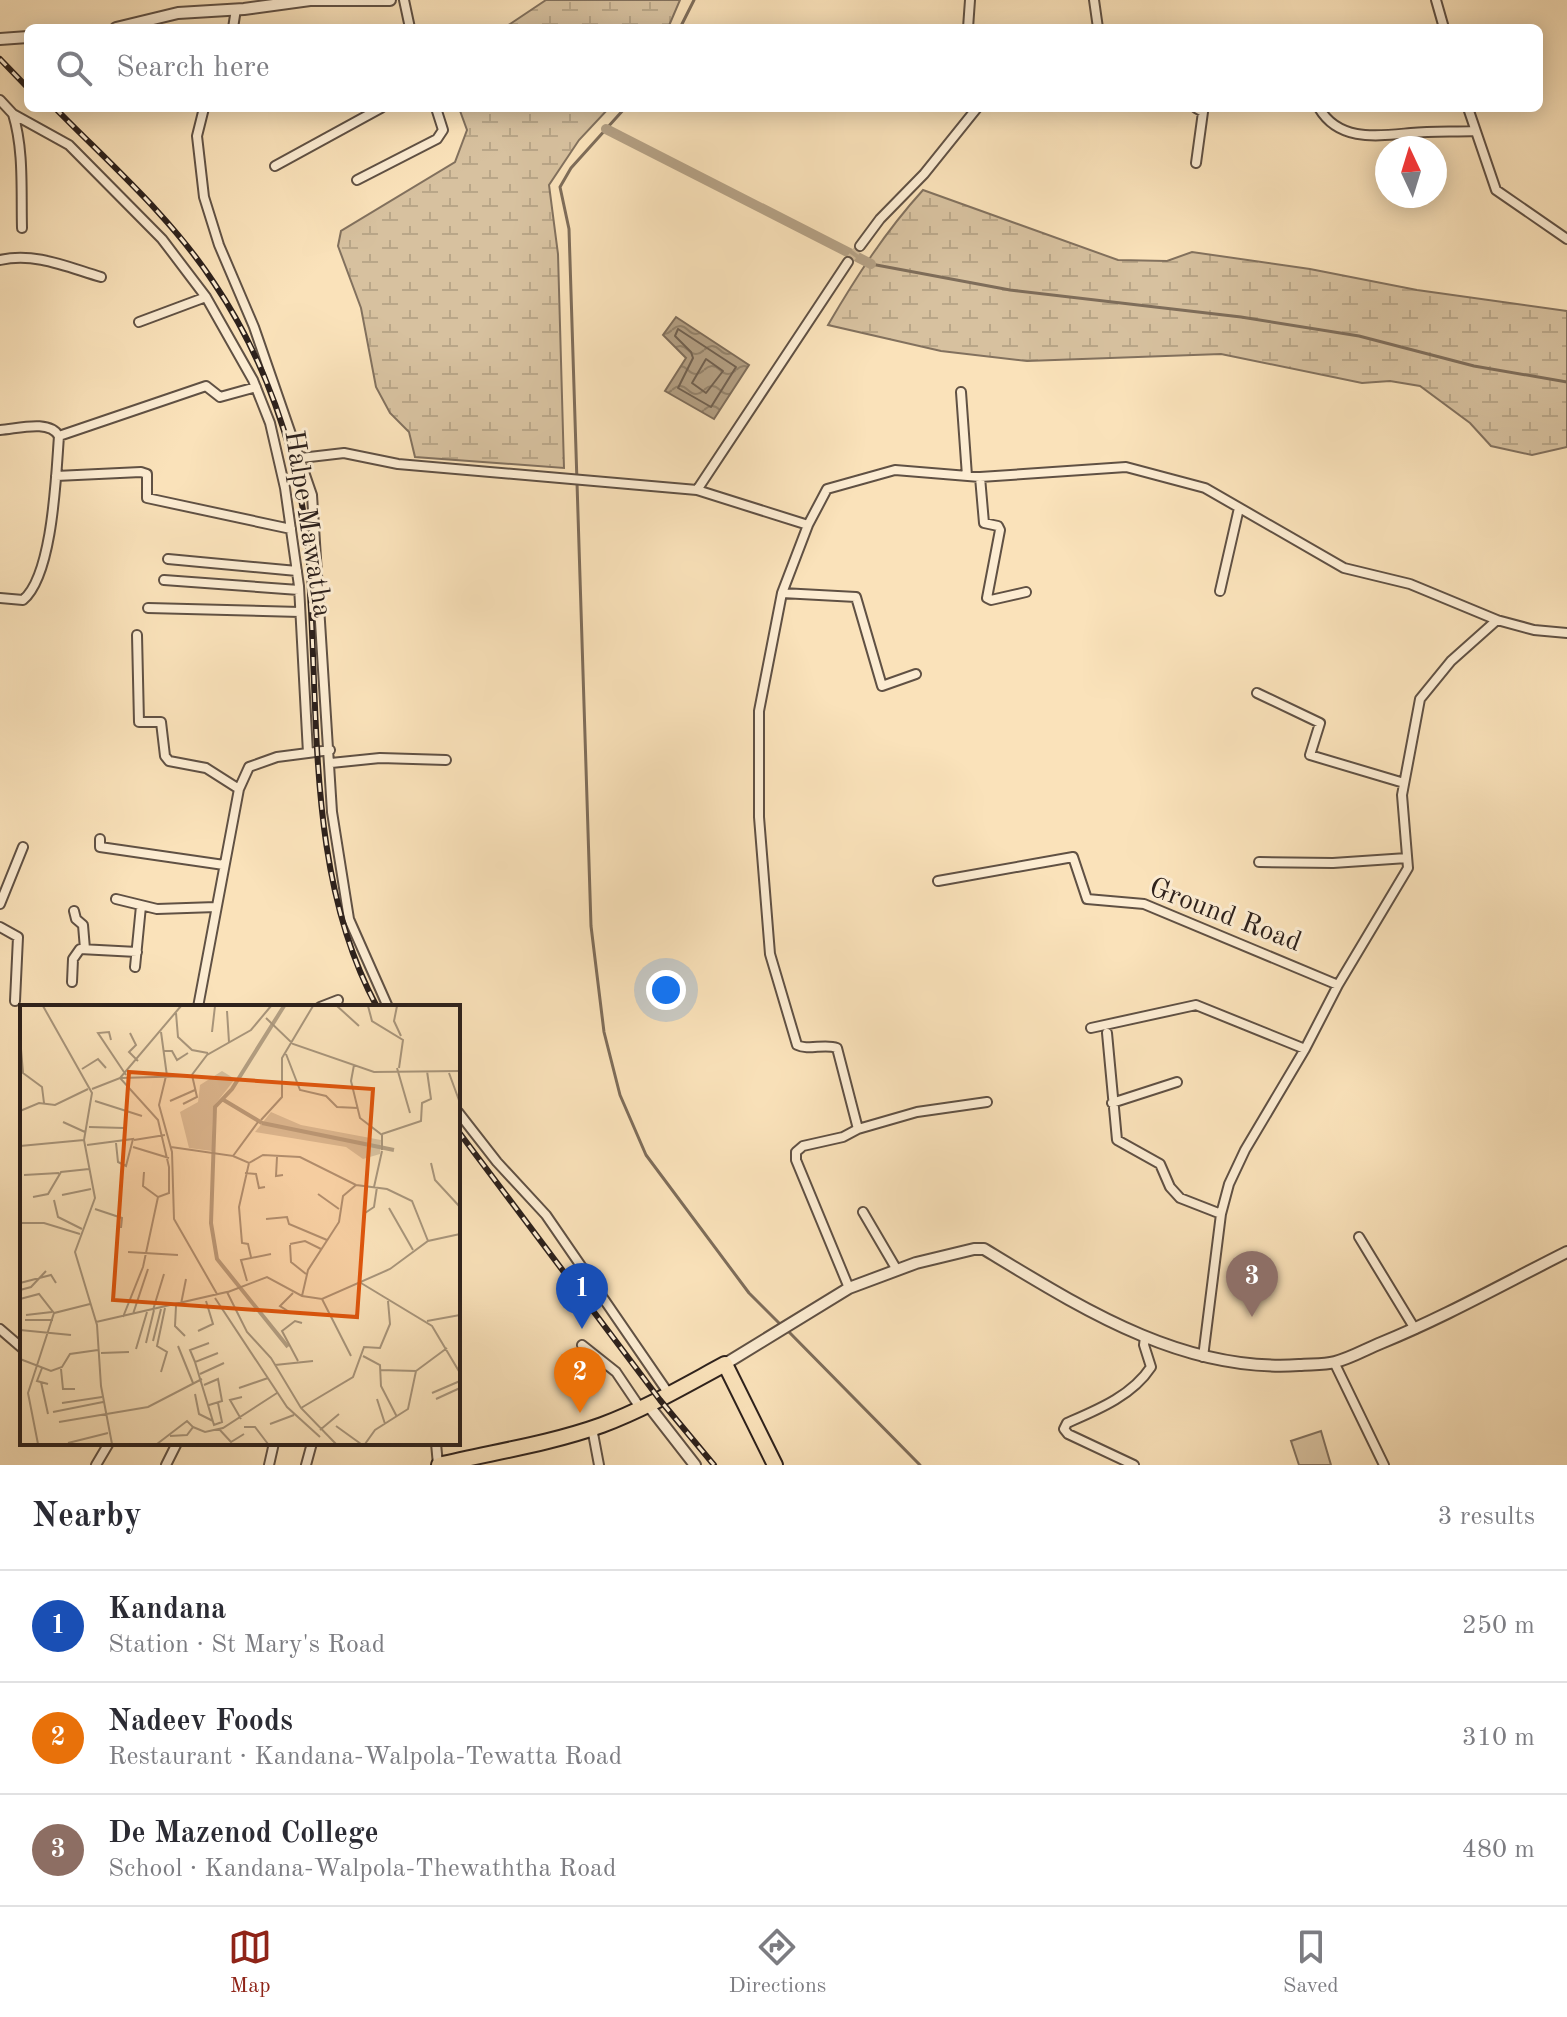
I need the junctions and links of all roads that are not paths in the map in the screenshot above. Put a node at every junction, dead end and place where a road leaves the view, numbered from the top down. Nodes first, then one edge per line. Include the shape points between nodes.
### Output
1 (390, 0) edge
2 (404, 0) edge
3 (970, 0) edge
4 (1094, 0) edge
5 (1436, 0) edge
6 (241, 6) edge
7 (133, 24) edge
8 (409, 24) edge
9 (968, 24) edge
10 (1097, 24) edge
11 (1443, 24) edge
12 (24, 37) edge
13 (0, 39) edge
14 (0, 100) edge
15 (203, 112) edge
16 (374, 112) edge
17 (437, 112) edge
18 (974, 112) edge
19 (1203, 112) edge
20 (1322, 112) edge
21 (1469, 112) edge
22 (13, 114) junction
23 (1475, 131) junction
24 (1196, 163) dead end
25 (275, 166) dead end
26 (357, 180) dead end
27 (22, 228) dead end
28 (1567, 239) edge
29 (860, 246) tunnel mouth
30 (0, 260) edge
31 (848, 262) tunnel mouth
32 (101, 277) dead end
33 (206, 297) junction
34 (139, 322) dead end
35 (256, 387) junction
36 (961, 392) dead end
37 (0, 430) edge
38 (59, 436) junction
39 (301, 458) junction
40 (56, 476) junction
41 (967, 476) junction
42 (980, 477) junction
43 (697, 490) junction
44 (1239, 508) junction
45 (808, 525) junction
46 (291, 529) junction
47 (168, 559) dead end
48 (297, 571) junction
49 (164, 580) dead end
50 (299, 590) junction
51 (1220, 591) dead end
52 (1026, 592) dead end
53 (782, 593) junction
54 (0, 598) edge
55 (148, 608) dead end
56 (300, 612) junction
57 (1497, 620) junction
58 (1567, 633) edge
59 (137, 635) dead end
60 (916, 674) dead end
61 (1257, 693) dead end
62 (330, 750) junction
63 (308, 753) junction
64 (446, 760) dead end
65 (331, 763) junction
66 (1404, 783) junction
67 (239, 789) junction
68 (100, 839) dead end
69 (23, 847) dead end
70 (1407, 858) junction
71 (1259, 862) dead end
72 (224, 865) junction
73 (938, 881) dead end
74 (116, 899) dead end
75 (0, 904) edge
76 (141, 906) junction
77 (216, 907) junction
78 (74, 911) dead end
79 (0, 927) edge
80 (85, 949) junction
81 (137, 952) junction
82 (135, 967) dead end
83 (72, 982) dead end
84 (1338, 985) junction
85 (338, 1000) dead end
86 (15, 1001) dead end
87 (198, 1005) edge
88 (325, 1005) edge
89 (387, 1005) edge
90 (1091, 1028) dead end
91 (1107, 1033) dead end
92 (1305, 1049) junction
93 (1177, 1082) dead end
94 (987, 1102) dead end
95 (1112, 1103) junction
96 (460, 1115) edge
97 (858, 1129) junction
98 (863, 1212) dead end
99 (1221, 1214) junction
100 (1359, 1237) dead end
101 (1567, 1252) edge
102 (897, 1270) junction
103 (849, 1288) junction
104 (0, 1329) edge
105 (1415, 1329) junction
106 (1145, 1337) junction
107 (582, 1345) dead end
108 (20, 1346) edge
109 (1203, 1357) junction
110 (1334, 1362) junction
111 (725, 1364) junction
112 (669, 1394) junction
113 (645, 1408) junction
114 (592, 1428) junction
115 (108, 1445) edge
116 (176, 1445) edge
117 (274, 1445) edge
118 (311, 1445) edge
119 (436, 1445) edge
120 (485, 1460) edge
121 (96, 1465) edge
122 (166, 1465) edge
123 (269, 1465) edge
124 (306, 1465) edge
125 (438, 1465) edge
126 (599, 1465) edge
127 (695, 1465) edge
128 (775, 1465) edge
129 (1134, 1465) edge
130 (1384, 1465) edge

1 - 6 street
2 - 8 street
3 - 9 street
4 - 10 street
5 - 11 street
6 - 7 street
12 - 13 street
14 - 22 street, Halpe Mawatha
15 - 39 street via 197,136 204,197
16 - 25 street
17 - 26 street via 443,130 437,139
18 - 29 street
19 - 24 street
20 - 23 street via 1345,132 1381,137
21 - 23 street
22 - 27 street
22 - 33 street, Halpe Mawatha via 69,145 162,239
23 - 28 street via 1496,190
30 - 32 street via 34,257
31 - 43 street
33 - 34 street
33 - 35 street, Halpe Mawatha
35 - 38 street via 220,397 206,386
35 - 46 street, Halpe Mawatha via 270,423
36 - 41 street
37 - 38 street via 46,426
38 - 40 street
39 - 43 street via 344,453 398,464
39 - 62 street via 312,495
40 - 46 street via 141,472 147,474 147,498
40 - 54 street via 45,560 32,592 23,600
41 - 42 street
41 - 45 street via 895,470 827,489
42 - 44 street via 1126,467 1205,488
42 - 52 street via 984,523 1000,530 987,598
43 - 45 street
44 - 51 street
44 - 57 street via 1344,568 1410,584
45 - 53 street
46 - 48 street, Halpe Mawatha
47 - 48 street
48 - 50 street, Halpe Mawatha
49 - 50 street
50 - 56 street, Halpe Mawatha
53 - 60 street via 856,597 882,686
53 - 97 street via 759,711 759,817 770,954 797,1045 837,1048
55 - 56 street
56 - 63 street, Halpe Mawatha
57 - 58 street
57 - 66 street via 1451,661 1420,699
59 - 67 street via 139,722 161,722 169,761 206,768
61 - 66 street via 1320,723 1310,755
62 - 63 street
62 - 65 street
63 - 67 street via 249,767
64 - 65 street
65 - 89 street via 332,812 349,919
66 - 70 street
67 - 72 street
68 - 72 street via 100,847
69 - 75 street
70 - 71 street
70 - 84 street via 1408,868
72 - 77 street
73 - 84 street, Ground Road via 1073,857 1087,899 1144,904
74 - 76 street
76 - 77 street
76 - 81 street
77 - 87 street
78 - 80 street via 83,925
79 - 86 street via 18,937
80 - 81 street
80 - 83 street via 73,959
81 - 82 street
84 - 92 street
85 - 88 street
90 - 92 street via 1196,1005
91 - 95 street
92 - 99 street via 1245,1150
93 - 95 street
94 - 97 street via 917,1112
95 - 99 street via 1117,1140 1160,1164 1180,1198
96 - 112 street via 546,1215
97 - 103 street via 796,1152
98 - 102 street
99 - 109 street
100 - 105 street
101 - 105 street
102 - 103 street
102 - 106 street via 984,1249
103 - 111 street
104 - 108 street
105 - 110 street
106 - 109 street
106 - 129 street via 1151,1367 1145,1376 1108,1405 1064,1429
107 - 113 street via 616,1372
109 - 110 street via 1244,1365
110 - 130 street
111 - 112 main road
111 - 128 main road
112 - 113 main road
113 - 114 main road
113 - 127 street
114 - 120 main road
114 - 126 street
115 - 121 street
116 - 122 street
117 - 123 street
118 - 124 street
119 - 125 street
120 - 125 main road

